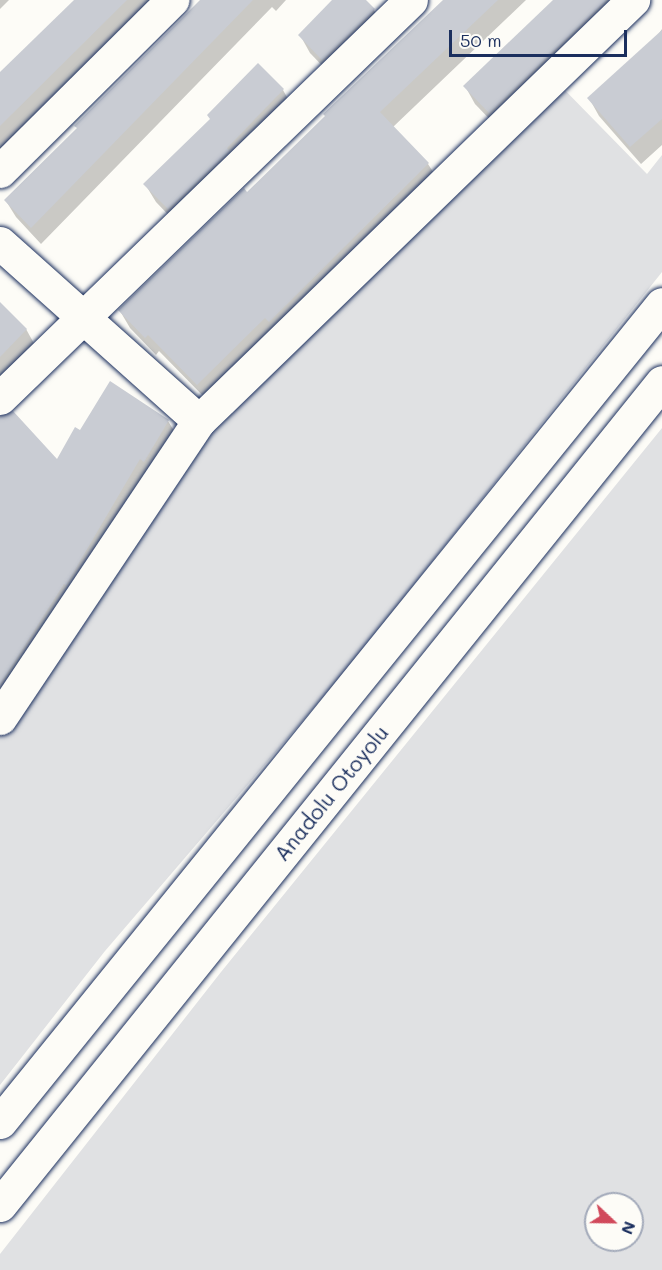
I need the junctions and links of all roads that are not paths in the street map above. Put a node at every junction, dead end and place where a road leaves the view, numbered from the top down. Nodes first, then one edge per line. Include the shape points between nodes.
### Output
1 (172, 0) edge
2 (411, 0) edge
3 (633, 0) edge
4 (0, 171) edge
5 (0, 243) edge
6 (662, 304) edge
7 (84, 318) junction
8 (662, 382) edge
9 (0, 398) edge
10 (199, 421) junction
11 (0, 718) edge
12 (0, 1122) edge
13 (0, 1205) edge

1 - 4 main road
2 - 7 main road
3 - 10 main road
5 - 7 main road
6 - 12 main road
7 - 9 main road
7 - 10 main road
8 - 13 main road, Anadolu Otoyolu
10 - 11 main road

